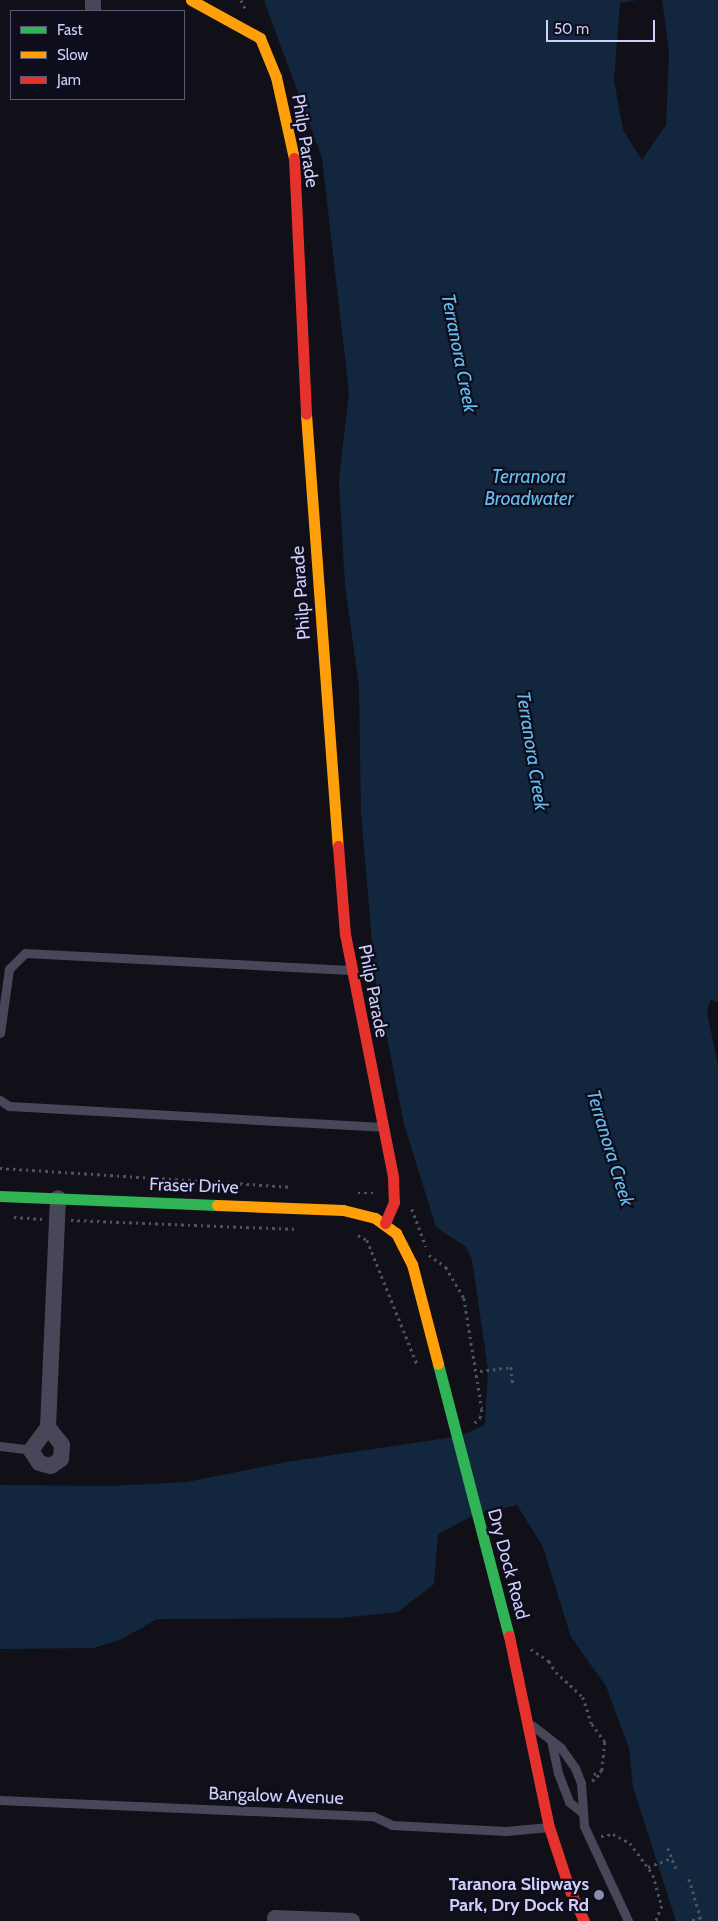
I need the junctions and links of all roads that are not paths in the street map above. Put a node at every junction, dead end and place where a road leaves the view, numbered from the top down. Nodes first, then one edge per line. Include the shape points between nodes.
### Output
1 (191, 0) edge
2 (350, 970) junction
3 (0, 1033) edge
4 (0, 1100) edge
5 (382, 1127) junction
6 (0, 1196) edge
7 (58, 1198) junction
8 (385, 1223) junction
9 (48, 1427) junction
10 (0, 1446) edge
11 (31, 1450) junction
12 (526, 1719) junction
13 (551, 1740) junction
14 (0, 1800) edge
15 (582, 1812) junction
16 (549, 1828) junction
17 (275, 1918) dead end
18 (352, 1921) edge
19 (584, 1921) edge
20 (628, 1921) edge

1 - 2 street, Philp Parade via 260,38 276,77 297,174 300,341 332,784
2 - 3 lane via 25,953 10,969
2 - 5 street, Philp Parade
4 - 5 lane via 9,1106
5 - 8 street, Philp Parade via 395,1193
6 - 7 street, Fraser Drive
7 - 8 street, Fraser Drive via 327,1208 367,1215
7 - 9 street
8 - 12 street, Dry Dock Road via 401,1239 409,1256 510,1641
9 - 11 street
9 - 11 street via 62,1445 61,1459 51,1466 39,1463
10 - 11 lane
12 - 13 lane
12 - 16 street, Dry Dock Road
13 - 15 lane via 569,1802
13 - 15 lane via 561,1748 580,1778
14 - 16 lane, Bangalow Avenue via 373,1816 402,1826 521,1831
15 - 20 lane via 589,1838
16 - 19 street, Dry Dock Road via 570,1891
17 - 18 street

